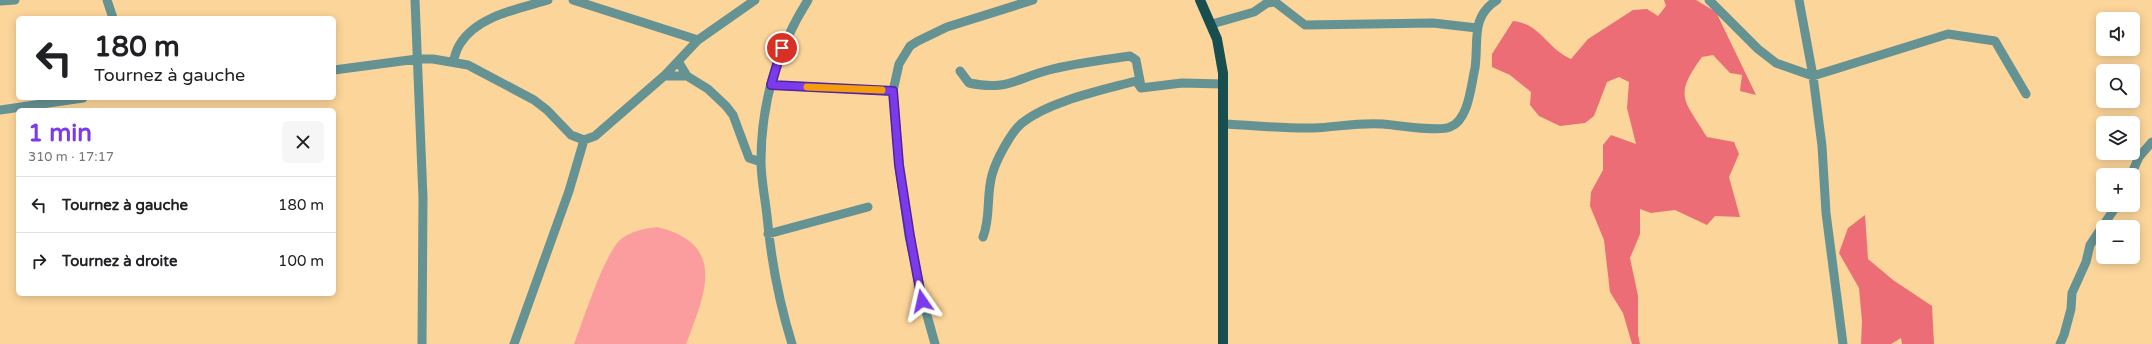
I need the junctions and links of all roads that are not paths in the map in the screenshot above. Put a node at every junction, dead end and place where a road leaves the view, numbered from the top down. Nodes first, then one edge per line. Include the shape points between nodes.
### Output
1 (15, 0) edge
2 (107, 0) edge
3 (415, 0) edge
4 (548, 0) edge
5 (573, 0) edge
6 (755, 0) edge
7 (808, 0) edge
8 (1033, 0) edge
9 (1200, 0) edge
10 (1497, 0) edge
11 (1709, 0) edge
12 (1799, 0) edge
13 (0, 1) edge
14 (1275, 1) edge
15 (741, 4) edge
16 (112, 16) edge
17 (1212, 24) junction
18 (1477, 28) junction
19 (698, 40) junction
20 (417, 58) junction
21 (678, 60) junction
22 (453, 62) junction
23 (336, 70) edge
24 (960, 71) dead end
25 (664, 76) junction
26 (688, 76) junction
27 (1813, 76) junction
28 (1223, 84) junction
29 (771, 85) junction
30 (1141, 88) junction
31 (893, 91) junction
32 (2026, 94) dead end
33 (69, 100) edge
34 (0, 110) edge
35 (1223, 124) junction
36 (584, 140) junction
37 (2152, 142) edge
38 (761, 162) junction
39 (2134, 168) edge
40 (868, 207) dead end
41 (2112, 212) edge
42 (768, 234) junction
43 (983, 237) dead end
44 (422, 344) edge
45 (514, 344) edge
46 (792, 344) edge
47 (935, 344) edge
48 (1223, 344) edge
49 (1843, 344) edge
50 (2060, 344) edge

1 - 13 street
2 - 16 street
3 - 20 street
4 - 22 street via 498,15 473,30 459,45
5 - 19 street
6 - 15 street
7 - 29 street via 789,32
8 - 31 street via 948,27 910,46 899,64
9 - 17 main road
10 - 18 street via 1482,13
11 - 27 street via 1758,49 1776,63
12 - 27 street
14 - 17 street via 1254,12
14 - 18 street via 1305,25 1433,24
15 - 19 street
17 - 28 main road via 1220,50
18 - 35 street via 1475,66 1466,107 1450,128 1382,124 1313,128
19 - 21 street
20 - 22 street
20 - 23 street
20 - 44 street via 423,198
21 - 25 street
21 - 26 street
22 - 36 street via 476,68 521,92 547,110 571,135
24 - 30 street via 969,83 1000,86 1048,70 1130,56 1136,60
25 - 26 street
25 - 36 street via 595,136
26 - 38 street via 708,89 726,106 733,115 749,158
27 - 32 street via 1948,34 1995,41
27 - 49 street via 1822,146 1826,213
28 - 30 street via 1182,83
28 - 35 main road
29 - 31 street
29 - 38 street via 763,120
30 - 43 street via 1136,81 1106,89 1040,112 1021,123 998,159 992,174 988,193 987,228
31 - 47 street via 899,165 910,236 922,301
33 - 34 street
35 - 48 main road
36 - 45 street
37 - 39 street via 2139,157
38 - 42 street
40 - 42 street
41 - 50 street via 2090,245 2086,262 2073,289 2071,309
42 - 46 street via 775,281

